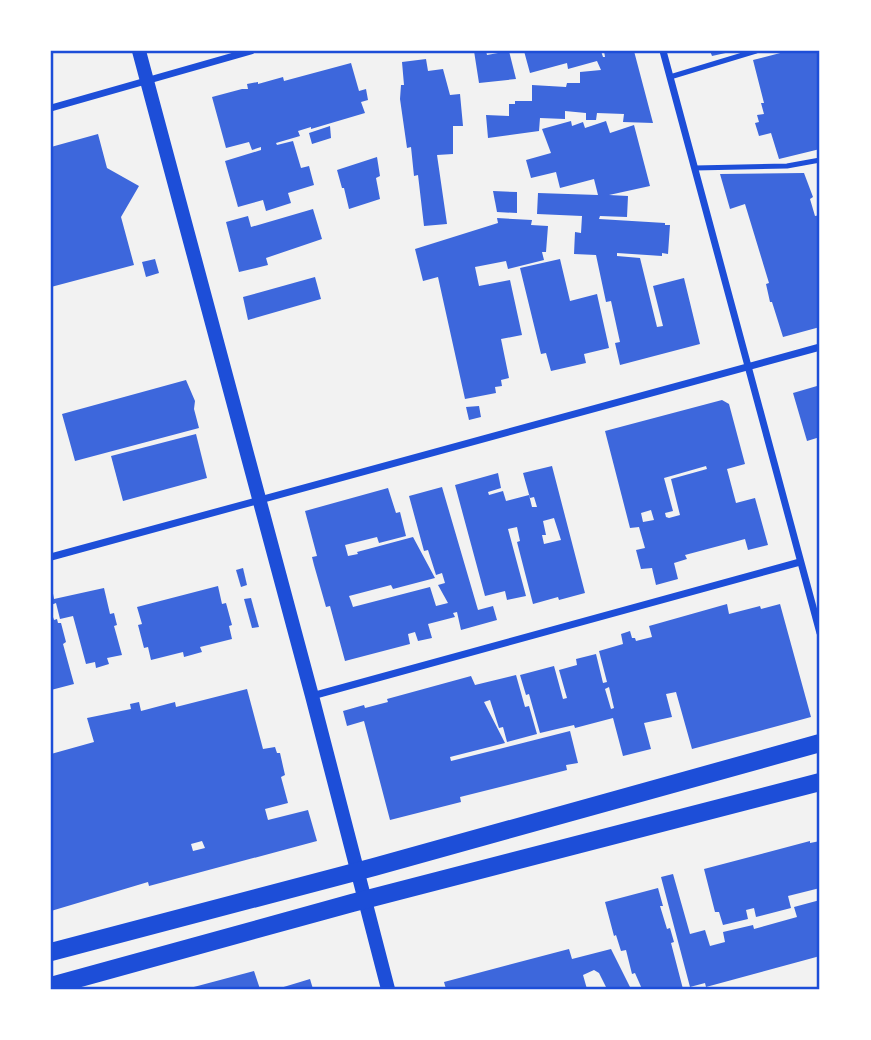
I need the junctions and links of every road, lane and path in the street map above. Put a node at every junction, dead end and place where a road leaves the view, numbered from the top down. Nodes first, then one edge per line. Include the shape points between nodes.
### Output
1 (139, 51) edge
2 (251, 51) edge
3 (663, 51) edge
4 (756, 51) edge
5 (670, 78) junction
6 (148, 80) junction
7 (51, 108) edge
8 (820, 160) edge
9 (695, 168) junction
10 (820, 347) edge
11 (748, 366) junction
12 (258, 499) junction
13 (51, 557) edge
14 (800, 562) junction
15 (820, 633) edge
16 (312, 696) junction
17 (820, 743) edge
18 (820, 782) edge
19 (357, 871) junction
20 (365, 900) junction
21 (51, 952) edge
22 (51, 986) edge
23 (388, 989) edge

1 - 6 main road
2 - 6 street
3 - 5 street
4 - 5 lane
5 - 9 street
6 - 7 street
6 - 12 main road
8 - 9 lane via 788,166
9 - 11 street
10 - 11 street
11 - 12 street
11 - 14 street
12 - 13 street
12 - 16 main road
14 - 15 street
14 - 16 street
16 - 19 main road
17 - 19 main road
18 - 20 main road
19 - 20 main road
19 - 21 main road
20 - 22 main road
20 - 23 main road

